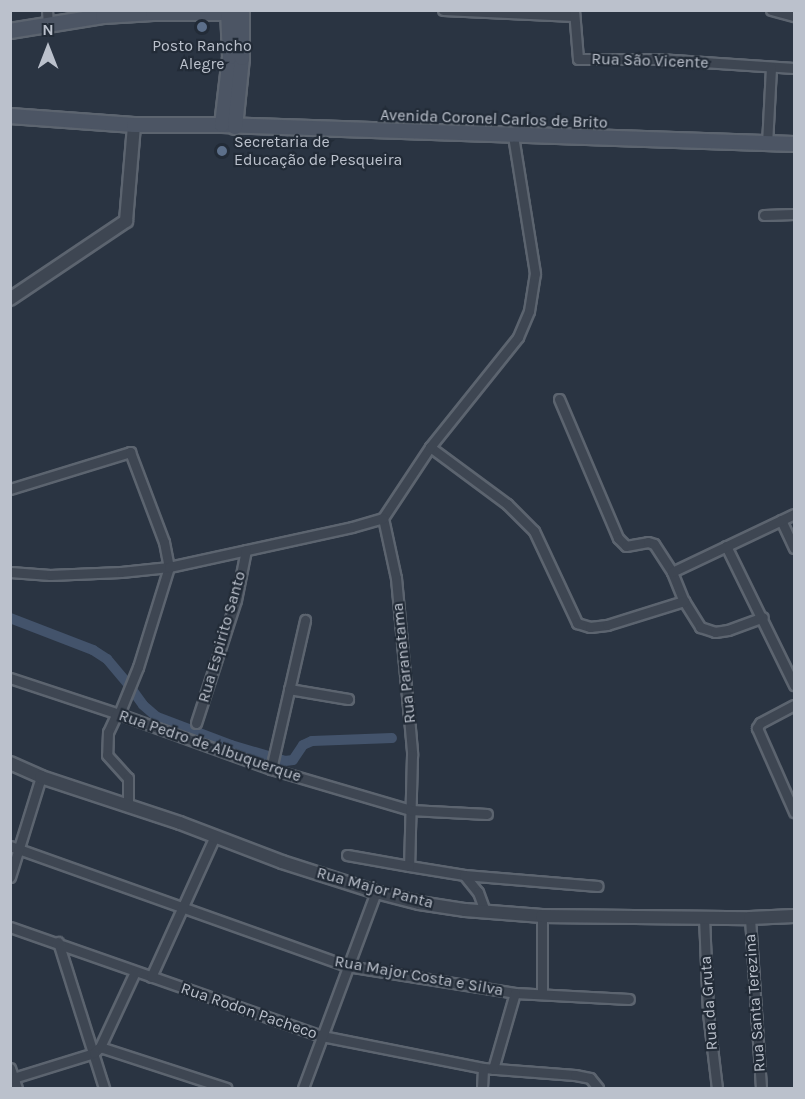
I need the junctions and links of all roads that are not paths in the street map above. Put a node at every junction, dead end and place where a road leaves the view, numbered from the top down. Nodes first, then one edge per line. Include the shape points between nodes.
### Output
1 (771, 10) edge
2 (446, 11) edge
3 (235, 12) edge
4 (574, 13) edge
5 (795, 16) edge
6 (48, 17) edge
7 (10, 31) edge
8 (771, 67) junction
9 (795, 68) edge
10 (10, 116) edge
11 (134, 125) junction
12 (228, 126) junction
13 (513, 135) junction
14 (766, 144) junction
15 (795, 144) edge
16 (764, 214) dead end
17 (795, 214) edge
18 (10, 299) edge
19 (559, 399) dead end
20 (430, 447) junction
21 (10, 489) edge
22 (795, 514) edge
23 (383, 518) junction
24 (781, 520) junction
25 (726, 546) junction
26 (795, 548) edge
27 (246, 550) junction
28 (169, 567) junction
29 (10, 572) edge
30 (672, 572) junction
31 (684, 602) junction
32 (763, 617) junction
33 (306, 620) dead end
34 (10, 678) edge
35 (795, 685) edge
36 (289, 689) junction
37 (348, 699) dead end
38 (795, 705) edge
39 (118, 713) junction
40 (196, 723) dead end
41 (272, 761) junction
42 (10, 763) edge
43 (41, 777) junction
44 (128, 804) junction
45 (410, 810) junction
46 (795, 812) edge
47 (487, 814) dead end
48 (215, 836) junction
49 (15, 847) edge
50 (347, 855) dead end
51 (409, 866) junction
52 (464, 875) junction
53 (10, 877) edge
54 (598, 886) dead end
55 (376, 892) junction
56 (182, 907) junction
57 (485, 911) junction
58 (542, 916) junction
59 (795, 916) edge
60 (704, 917) junction
61 (750, 918) junction
62 (10, 927) edge
63 (58, 942) junction
64 (347, 966) junction
65 (135, 972) junction
66 (151, 977) junction
67 (515, 993) junction
68 (542, 993) junction
69 (629, 999) dead end
70 (322, 1036) junction
71 (97, 1050) junction
72 (10, 1068) edge
73 (488, 1068) junction
74 (12, 1079) edge
75 (17, 1089) edge
76 (104, 1089) edge
77 (226, 1089) edge
78 (303, 1089) edge
79 (482, 1089) edge
80 (597, 1089) edge
81 (717, 1089) edge
82 (761, 1089) edge

1 - 5 street
2 - 4 street
3 - 6 main road
3 - 12 main road via 242,58
4 - 8 street, Rua São Vicente via 579,59 658,58
6 - 7 main road
8 - 9 street, Rua São Vicente
8 - 14 street
10 - 11 main road, Avenida Coronel Carlos de Brito
11 - 12 main road, Avenida Coronel Carlos de Brito
11 - 18 street via 126,221
12 - 13 main road, Avenida Coronel Carlos de Brito
13 - 14 main road, Avenida Coronel Carlos de Brito
13 - 20 street via 535,273 529,311 518,337
14 - 15 main road, Avenida Coronel Carlos de Brito
16 - 17 street
19 - 30 street via 618,538 626,546 654,544
20 - 23 street
20 - 31 street via 507,504 534,531 577,623 590,627 607,625
21 - 28 street via 130,452 164,542
22 - 24 street
23 - 27 street
23 - 45 street, Rua Paranatama via 396,578 409,717
24 - 25 street
24 - 26 street
25 - 30 street
25 - 32 street
27 - 28 street
27 - 40 street, Rua Espirito Santo via 236,600
28 - 29 street via 121,572
28 - 39 street via 138,667
30 - 31 street
31 - 32 street via 700,627 722,631
32 - 35 street
33 - 36 street
34 - 39 street, Rua Pedro de Albuquerque
36 - 37 street
36 - 41 street
38 - 46 street via 757,728
39 - 41 street, Rua Pedro de Albuquerque
39 - 44 street via 108,732 107,755 128,778
41 - 45 street, Rua Pedro de Albuquerque
42 - 43 street, Rua Major Panta
43 - 44 street, Rua Major Panta
43 - 49 street
44 - 48 street, Rua Major Panta
45 - 47 street, Rua Pedro de Albuquerque
45 - 51 street, Rua Paranatama
48 - 55 street, Rua Major Panta
48 - 56 street
49 - 53 street
49 - 56 street, Rua Major Costa e Silva
50 - 51 street
51 - 52 street
52 - 54 street
52 - 57 street via 478,892
55 - 57 street, Rua Major Panta via 431,905
55 - 64 street
56 - 64 street, Rua Major Costa e Silva
56 - 66 street
57 - 58 street, Rua Major Panta
58 - 60 street, Rua Major Panta
58 - 68 street
59 - 61 street, Rua Major Panta
60 - 61 street, Rua Major Panta
60 - 81 street, Rua da Gruta via 708,1013
61 - 82 street, Rua Santa Terezina
62 - 63 street, Rua Rodon Pacheco
63 - 65 street, Rua Rodon Pacheco
63 - 71 street
64 - 67 street, Rua Major Costa e Silva
64 - 70 street
65 - 66 street, Rua Rodon Pacheco
65 - 71 street
66 - 70 street, Rua Rodon Pacheco
67 - 68 street, Rua Major Costa e Silva
67 - 73 street
68 - 69 street, Rua Major Costa e Silva
70 - 73 street, Rua Rodon Pacheco
70 - 78 street
71 - 74 street
71 - 76 street
71 - 77 street
72 - 74 street
73 - 79 street
73 - 80 street, Rua Rodon Pacheco via 575,1075 590,1078
74 - 75 street

